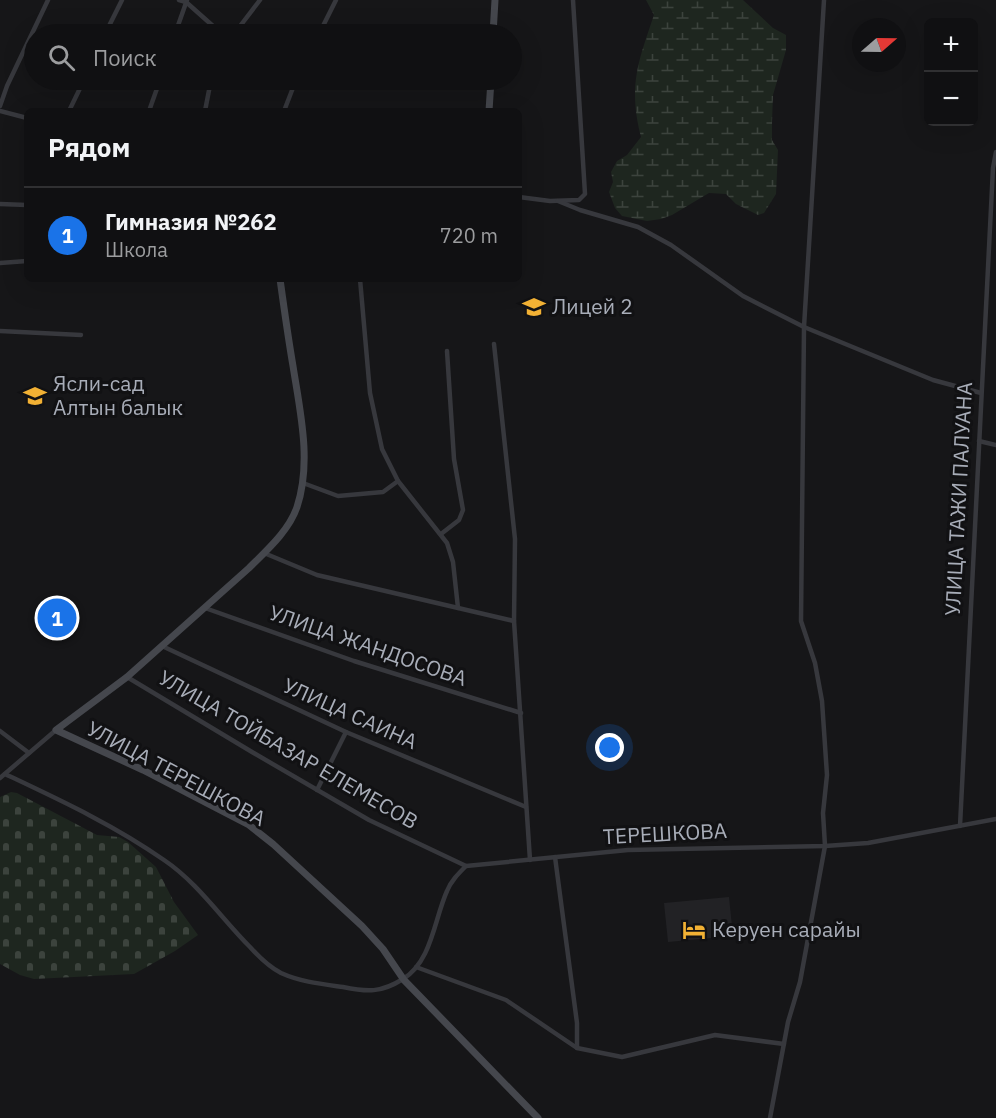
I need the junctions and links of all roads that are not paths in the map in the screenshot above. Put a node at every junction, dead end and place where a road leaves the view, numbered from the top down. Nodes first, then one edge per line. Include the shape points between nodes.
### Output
1 (48, 0) edge
2 (122, 0) edge
3 (179, 0) edge
4 (260, 0) edge
5 (336, 0) edge
6 (495, 0) edge
7 (573, 0) edge
8 (822, 0) edge
9 (186, 1) edge
10 (37, 24) edge
11 (110, 24) edge
12 (178, 24) edge
13 (211, 24) edge
14 (242, 24) edge
15 (324, 24) edge
16 (494, 24) edge
17 (24, 50) edge
18 (79, 90) edge
19 (156, 90) edge
20 (209, 90) edge
21 (292, 90) edge
22 (490, 90) edge
23 (70, 108) edge
24 (150, 108) edge
25 (206, 108) edge
26 (285, 108) edge
27 (489, 108) edge
28 (0, 109) edge
29 (24, 117) edge
30 (996, 152) edge
31 (994, 173) edge
32 (996, 180) edge
33 (522, 197) edge
34 (558, 201) junction
35 (0, 204) edge
36 (24, 205) edge
37 (24, 261) edge
38 (0, 263) edge
39 (280, 282) edge
40 (360, 282) edge
41 (804, 327) junction
42 (0, 331) edge
43 (81, 335) dead end
44 (494, 344) dead end
45 (447, 351) dead end
46 (981, 393) junction
47 (979, 441) junction
48 (996, 445) edge
49 (398, 481) junction
50 (303, 483) junction
51 (441, 534) junction
52 (264, 553) junction
53 (205, 608) junction
54 (458, 608) junction
55 (514, 621) junction
56 (162, 646) junction
57 (128, 677) junction
58 (521, 713) junction
59 (0, 730) edge
60 (56, 730) junction
61 (346, 732) junction
62 (29, 753) junction
63 (2, 776) edge
64 (317, 790) junction
65 (526, 807) junction
66 (996, 819) edge
67 (960, 826) junction
68 (825, 846) junction
69 (555, 857) junction
70 (530, 860) junction
71 (466, 866) junction
72 (416, 968) junction
73 (403, 979) junction
74 (784, 1044) junction
75 (577, 1048) junction
76 (538, 1118) edge
77 (770, 1118) edge

1 - 10 street
2 - 11 street
3 - 9 street
4 - 14 street
5 - 15 street
6 - 16 street
7 - 34 street via 585,194 579,200
8 - 41 street
9 - 12 street
9 - 13 street
17 - 28 street
18 - 23 street
19 - 24 street
20 - 25 street
21 - 26 street
22 - 27 street
28 - 29 street
30 - 31 street, УЛИЦА ТАЖИ ПАЛУАНА
31 - 32 street
31 - 46 street, УЛИЦА ТАЖИ ПАЛУАНА
33 - 34 street
34 - 41 street via 638,227 671,245 743,296
35 - 36 street
37 - 38 street
39 - 50 street via 303,433
40 - 49 street via 375,422 382,450
41 - 46 street via 933,380
41 - 68 street via 801,621 822,701 827,775
42 - 43 street
44 - 55 street via 514,539
45 - 51 street via 454,459 463,510 459,520
46 - 47 street, УЛИЦА ТАЖИ ПАЛУАНА
47 - 48 street
47 - 67 street, УЛИЦА ТАЖИ ПАЛУАНА
49 - 50 street via 383,492 338,496
49 - 51 street
50 - 52 street via 296,509
51 - 54 street via 451,553
52 - 53 street
52 - 54 street via 317,575
53 - 56 street
53 - 58 street, УЛИЦА ЖАНДОСОВА via 354,661
54 - 55 street
55 - 58 street
56 - 57 street
56 - 61 street, УЛИЦА САИНА
57 - 60 street
57 - 64 street, УЛИЦА ТОЙБАЗАР ЕЛЕМЕСОВ
58 - 65 street
59 - 62 street
60 - 62 street
60 - 73 street, УЛИЦА ТЕРЕШКОВА via 249,825 362,926
61 - 64 street
61 - 65 street, УЛИЦА САИНА
62 - 63 street
63 - 73 street via 108,824 165,860 189,879 266,964 281,973 311,984 364,992
64 - 71 street, УЛИЦА ТОЙБАЗАР ЕЛЕМЕСОВ via 369,820
65 - 70 street
66 - 67 street, ТЕРЕШКОВА
67 - 68 street, ТЕРЕШКОВА via 868,843
68 - 69 street, ТЕРЕШКОВА via 628,850
68 - 74 street via 800,982
69 - 70 street, ТЕРЕШКОВА
69 - 75 street
70 - 71 street, ТЕРЕШКОВА
71 - 72 street via 447,891 425,954
72 - 73 street
72 - 75 street via 506,1000
73 - 76 street, УЛИЦА ТЕРЕШКОВА
74 - 75 street via 715,1035 622,1057
74 - 77 street

